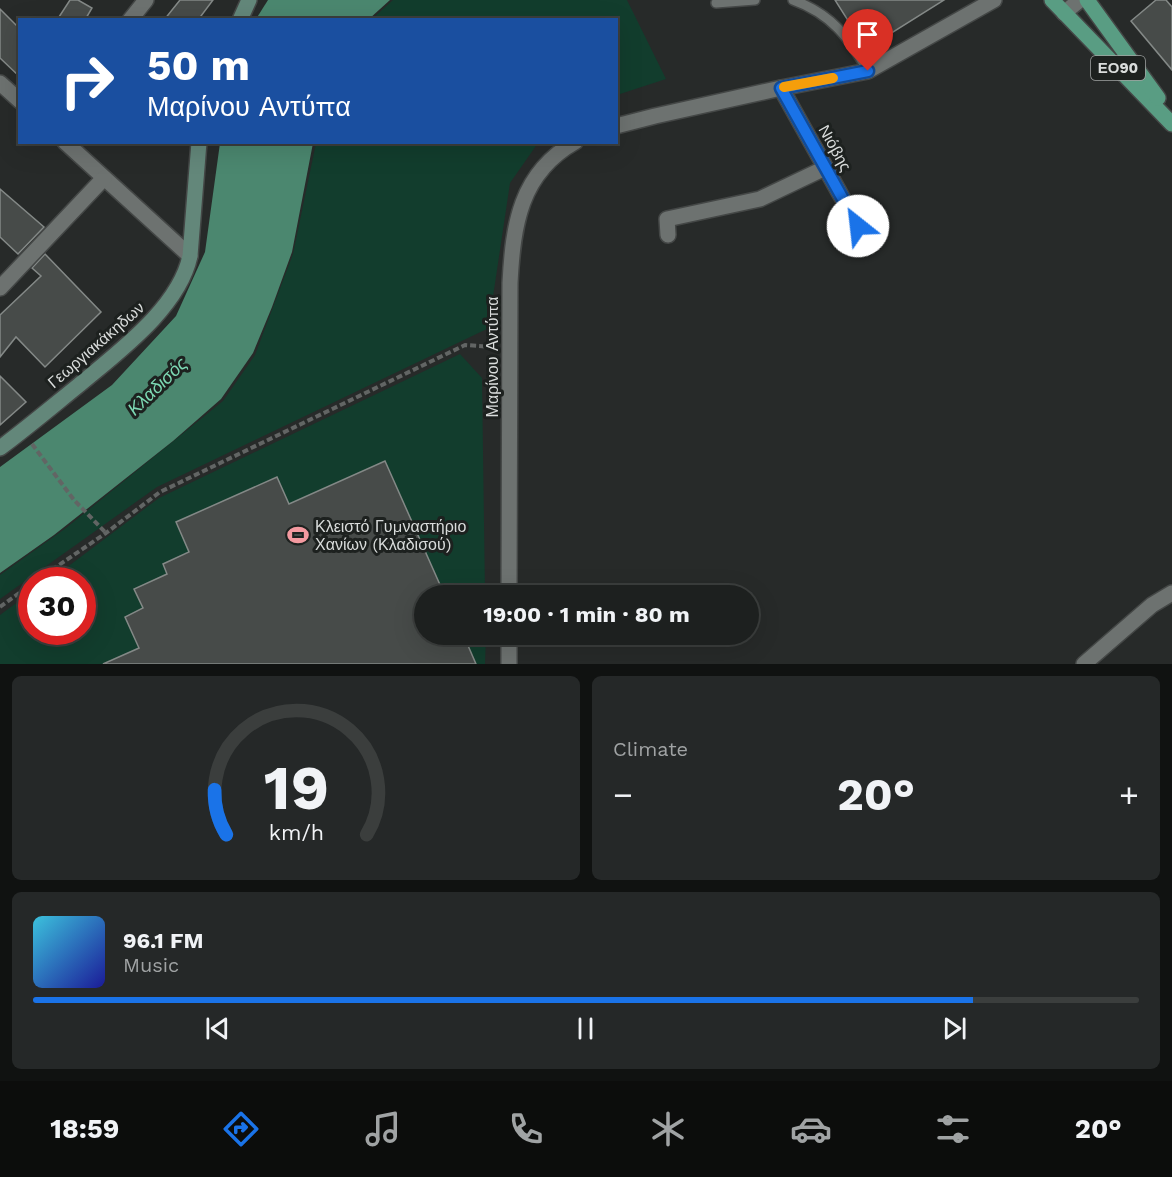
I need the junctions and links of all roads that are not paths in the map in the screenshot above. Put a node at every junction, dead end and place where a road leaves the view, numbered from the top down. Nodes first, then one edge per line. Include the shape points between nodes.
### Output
1 (146, 0) edge
2 (249, 0) edge
3 (755, 0) edge
4 (793, 0) edge
5 (994, 0) edge
6 (1052, 0) edge
7 (1080, 0) edge
8 (1087, 0) edge
9 (716, 3) dead end
10 (1064, 13) junction
11 (132, 18) edge
12 (241, 18) edge
13 (868, 71) junction
14 (0, 83) edge
15 (781, 88) junction
16 (18, 99) edge
17 (1172, 118) edge
18 (1172, 124) edge
19 (618, 125) edge
20 (67, 144) edge
21 (199, 144) edge
22 (572, 144) edge
23 (825, 168) junction
24 (104, 178) junction
25 (858, 226) dead end
26 (668, 235) dead end
27 (190, 256) junction
28 (0, 288) edge
29 (0, 448) edge
30 (509, 585) edge
31 (1172, 593) edge
32 (509, 645) edge
33 (509, 664) edge
34 (1084, 664) edge

1 - 11 street
2 - 12 street
3 - 9 lane
4 - 13 lane via 835,25 851,41
5 - 13 street
6 - 10 main road, ΕΟ90
7 - 10 street
8 - 17 main road, ΕΟ90
10 - 18 main road, ΕΟ90
13 - 15 street
14 - 16 street
15 - 19 street
15 - 23 street, Νιόβης
20 - 24 street
21 - 27 street, Γεωργιακάκηδων
22 - 30 street, Μαρίνου Αντύπα via 544,165 520,208 515,226 510,265
23 - 25 street, Νιόβης
23 - 26 street via 760,199 667,219
24 - 27 street
24 - 28 street
27 - 29 street, Γεωργιακάκηδων via 188,269 162,310 127,344
31 - 34 street via 1152,605
32 - 33 street

